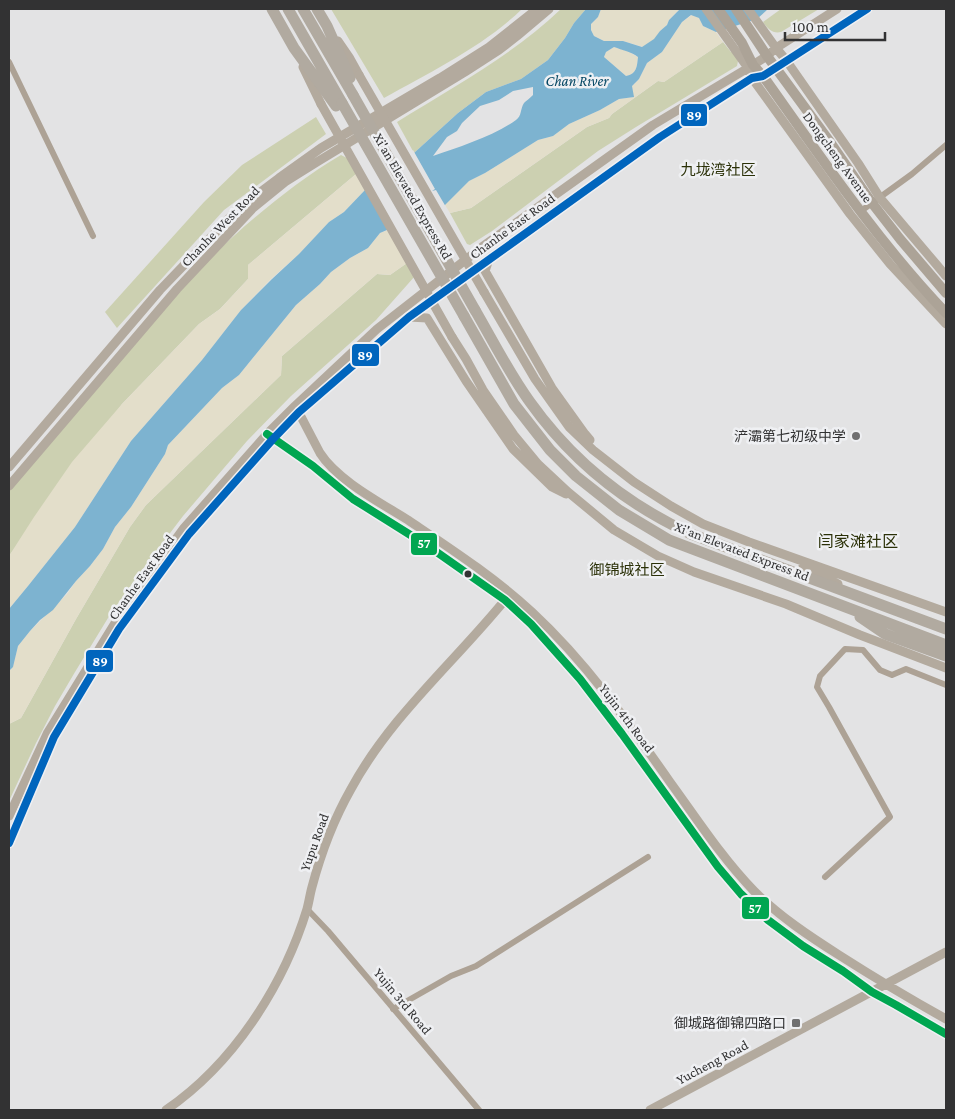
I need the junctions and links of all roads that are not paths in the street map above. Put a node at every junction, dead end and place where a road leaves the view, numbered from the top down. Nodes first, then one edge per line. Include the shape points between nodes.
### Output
1 (272, 9) edge
2 (288, 9) edge
3 (303, 9) edge
4 (317, 9) edge
5 (537, 9) edge
6 (549, 9) edge
7 (706, 9) edge
8 (718, 9) edge
9 (736, 9) edge
10 (748, 9) edge
11 (837, 9) edge
12 (866, 9) edge
13 (327, 26) junction
14 (758, 32) junction
15 (738, 45) junction
16 (294, 48) junction
17 (776, 48) junction
18 (767, 56) junction
19 (786, 60) junction
20 (9, 62) edge
21 (751, 67) junction
22 (775, 68) junction
23 (758, 77) junction
24 (12, 78) edge
25 (355, 94) junction
26 (339, 105) junction
27 (946, 145) edge
28 (876, 200) junction
29 (861, 211) junction
30 (93, 236) dead end
31 (489, 259) junction
32 (946, 276) edge
33 (946, 293) edge
34 (946, 313) edge
35 (409, 317) junction
36 (946, 324) edge
37 (297, 409) junction
38 (270, 437) junction
39 (9, 467) edge
40 (634, 482) junction
41 (9, 486) edge
42 (574, 498) junction
43 (782, 554) junction
44 (508, 597) junction
45 (862, 598) junction
46 (844, 606) junction
47 (946, 612) edge
48 (916, 618) junction
49 (946, 622) edge
50 (946, 629) edge
51 (946, 645) edge
52 (946, 656) edge
53 (946, 668) edge
54 (946, 685) edge
55 (9, 816) edge
56 (9, 843) edge
57 (648, 857) dead end
58 (825, 877) dead end
59 (307, 909) junction
60 (946, 952) edge
61 (885, 984) junction
62 (872, 992) junction
63 (393, 1009) junction
64 (946, 1019) edge
65 (946, 1034) edge
66 (166, 1110) edge
67 (479, 1110) edge
68 (650, 1110) edge

1 - 16 highway
2 - 26 highway, Xi'an Elevated Express Rd
3 - 25 highway, Xi'an Elevated Express Rd
4 - 13 highway
5 - 39 main road, Chanhe West Road via 483,52 322,148 238,209 160,290
6 - 41 main road, Chanhe West Road via 499,50 309,166 253,208 177,290
7 - 15 main road
8 - 15 main road, Dongcheng Avenue
9 - 14 main road, Dongcheng Avenue
10 - 14 main road
11 - 17 main road, Chanhe East Road
12 - 19 main road, Chanhe East Road
13 - 25 highway
13 - 40 main road, bridge via 359,75 534,379 569,427
14 - 17 main road
14 - 18 main road, Dongcheng Avenue
15 - 21 main road, Dongcheng Avenue
16 - 26 highway
16 - 42 main road, bridge via 321,104 484,390 538,464
17 - 18 main road, Chanhe East Road
17 - 19 main road
18 - 21 main road, Chanhe East Road
18 - 22 main road, Dongcheng Avenue
19 - 22 main road, Chanhe East Road
19 - 28 main road via 858,162
20 - 24 street
21 - 23 main road, Dongcheng Avenue
21 - 37 main road, Chanhe East Road via 653,125 482,247 376,329
22 - 23 main road, Chanhe East Road
22 - 28 main road, Dongcheng Avenue
23 - 29 main road, Dongcheng Avenue
23 - 31 main road, Chanhe East Road via 660,137
23 - 36 main road via 850,214 890,264
24 - 30 street
25 - 45 highway, Xi'an Elevated Express Rd, bridge via 519,386 544,421 592,472 660,519 691,534
26 - 46 highway, Xi'an Elevated Express Rd, bridge via 370,150 514,404 550,450 576,476 619,510 669,540
27 - 28 street
28 - 29 street
28 - 32 main road
28 - 33 main road, Dongcheng Avenue via 900,239
29 - 34 main road, Dongcheng Avenue via 911,275
31 - 35 main road, Chanhe East Road
31 - 40 main road via 485,271 552,388 585,434
35 - 37 main road, Chanhe East Road
35 - 42 main road via 427,318 513,449 552,487
37 - 38 main road, Chanhe East Road
37 - 44 main road, Yujin 4th Road via 331,468 493,578
38 - 44 main road, Yujin 4th Road via 353,499
38 - 55 main road, Chanhe East Road via 184,528 115,623 48,732
38 - 56 main road, Chanhe East Road via 189,534 119,629 54,737
40 - 43 main road via 703,524
42 - 53 main road via 614,530 658,556
43 - 45 main road
43 - 47 main road
44 - 59 main road, Yupu Road via 417,698 361,772 328,838
44 - 61 main road, Yujin 4th Road via 554,634 591,674 720,852 756,892 796,927
44 - 62 main road, Yujin 4th Road via 580,679 718,868 741,894 802,946
45 - 48 highway, Xi'an Elevated Express Rd
46 - 51 highway, Xi'an Elevated Express Rd
46 - 52 highway via 885,634
48 - 49 highway
48 - 50 highway, Xi'an Elevated Express Rd
54 - 58 street via 906,669 892,675 880,670 863,650 845,649 820,676 816,687 890,817
57 - 63 street via 476,966 451,976
59 - 63 street, Yujin 3rd Road
59 - 66 main road, Yupu Road via 287,961 258,1014 215,1068
60 - 61 main road, Yucheng Road
61 - 62 main road, Yucheng Road
61 - 64 main road, Yujin 4th Road
62 - 65 main road, Yujin 4th Road
62 - 68 main road, Yucheng Road
63 - 67 street, Yujin 3rd Road

